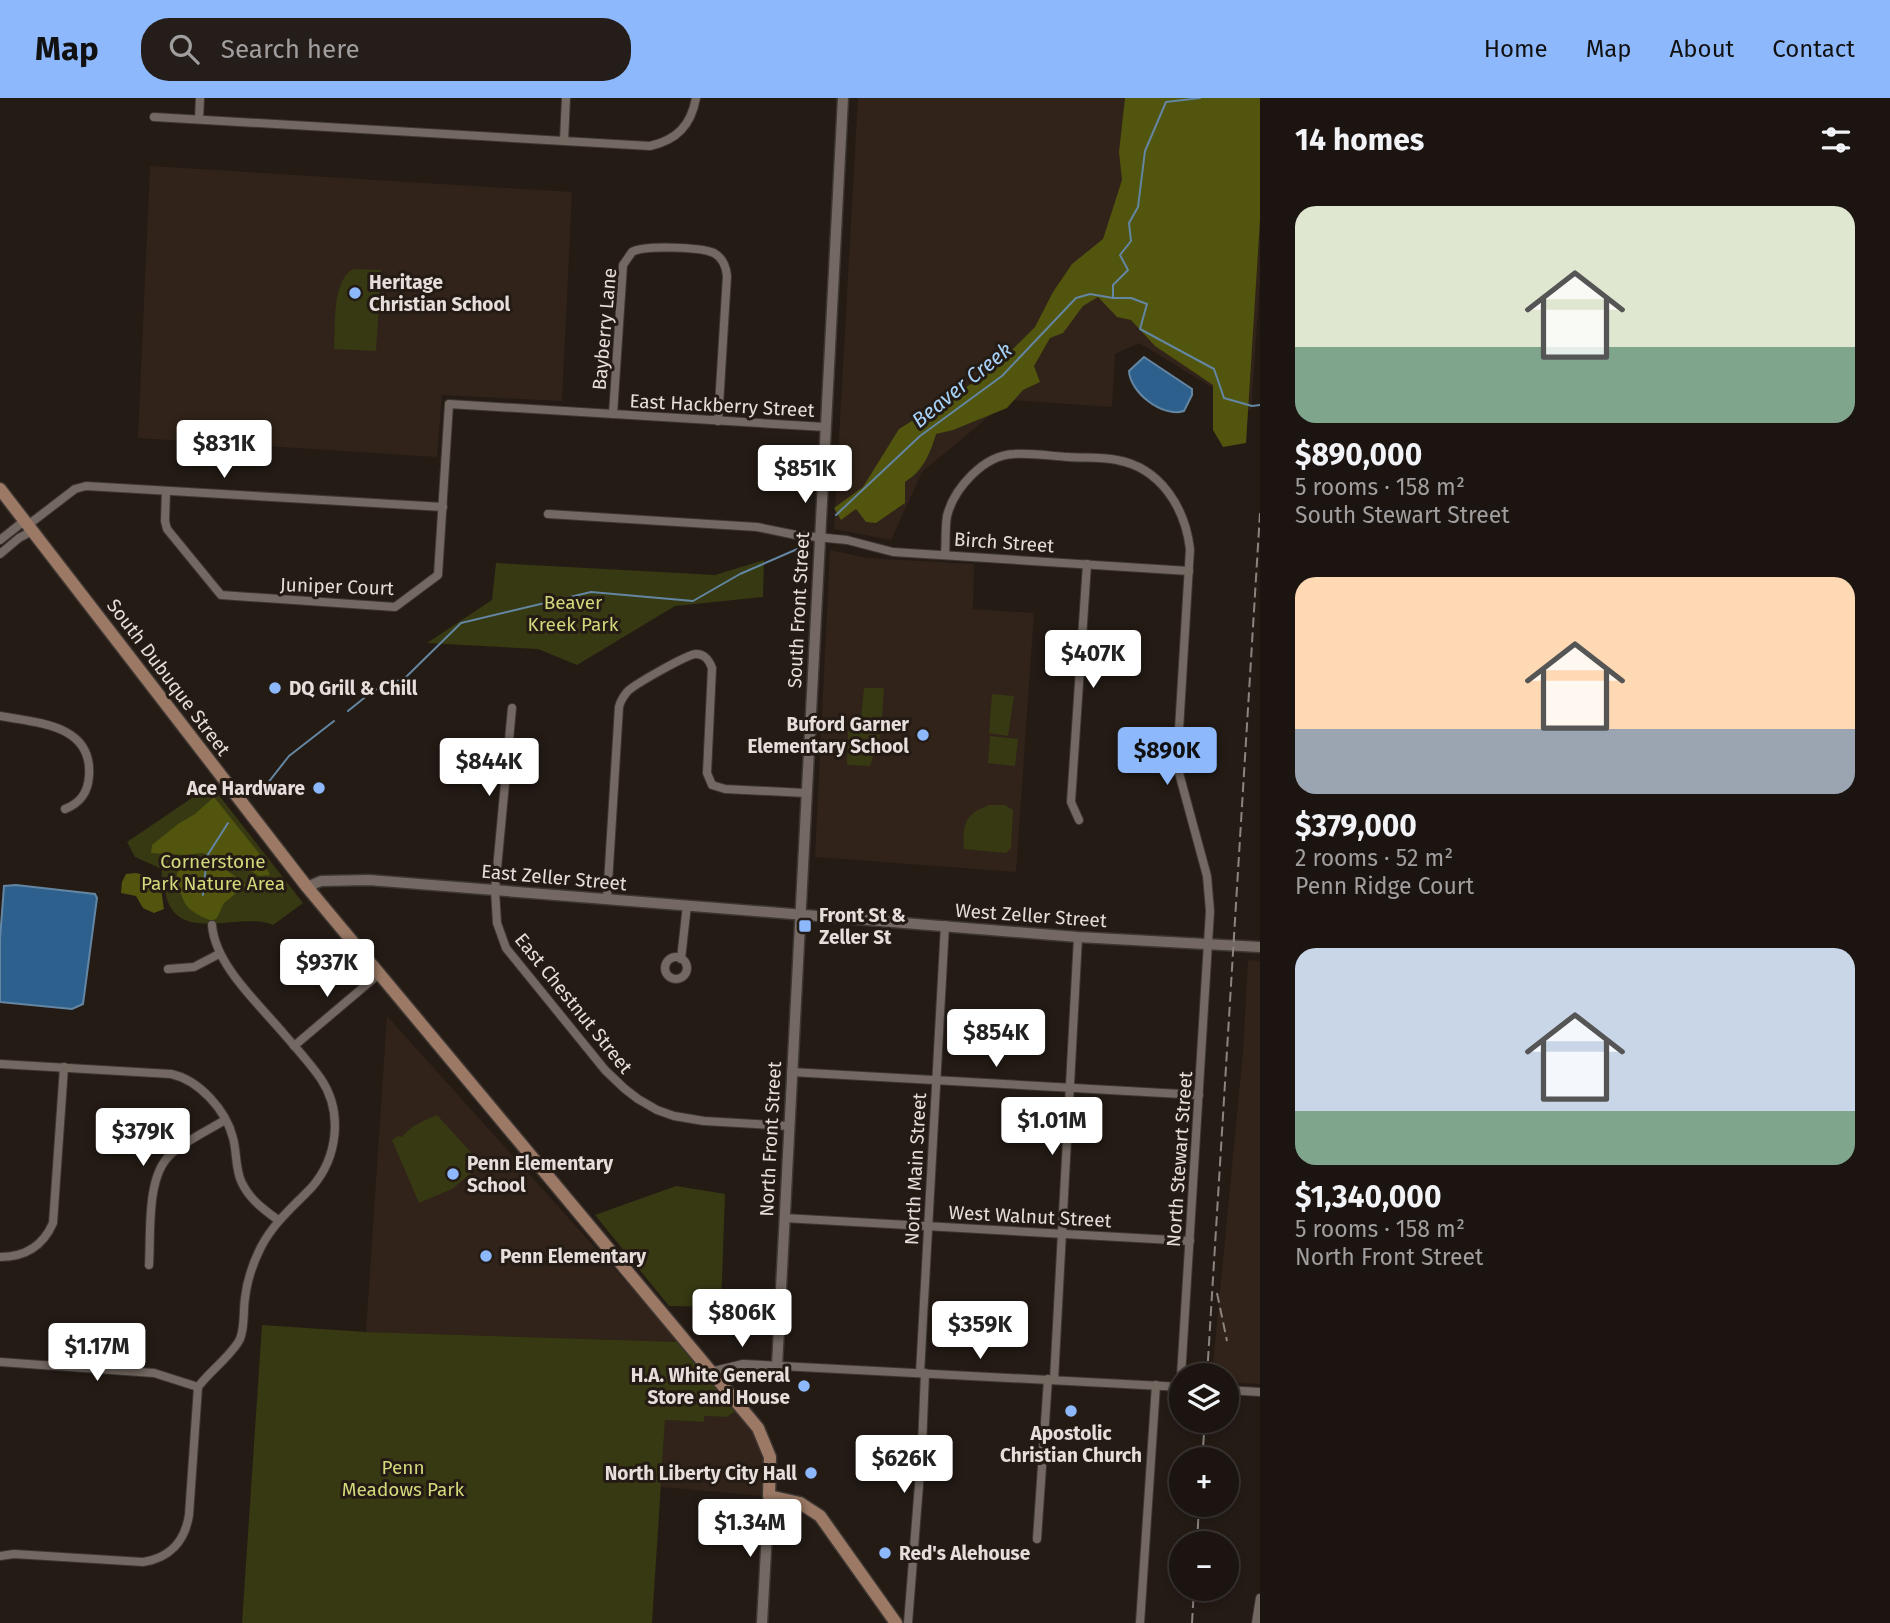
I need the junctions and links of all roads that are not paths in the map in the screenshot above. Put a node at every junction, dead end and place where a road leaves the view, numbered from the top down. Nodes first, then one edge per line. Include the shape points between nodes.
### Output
1 (200, 98) edge
2 (566, 98) edge
3 (696, 98) edge
4 (843, 98) edge
5 (154, 117) dead end
6 (200, 119) junction
7 (564, 141) junction
8 (449, 404) joint
9 (613, 414) junction
10 (718, 421) junction
11 (825, 427) junction
12 (0, 489) edge
13 (166, 491) junction
14 (443, 507) junction
15 (548, 514) dead end
16 (28, 526) junction
17 (818, 538) junction
18 (0, 540) edge
19 (0, 554) edge
20 (945, 554) junction
21 (1087, 564) junction
22 (1189, 571) junction
23 (512, 708) dead end
24 (0, 716) edge
25 (805, 793) junction
26 (65, 808) dead end
27 (1079, 820) dead end
28 (307, 887) junction
29 (495, 890) junction
30 (607, 899) junction
31 (687, 905) junction
32 (799, 915) junction
33 (212, 925) dead end
34 (945, 925) junction
35 (1078, 937) junction
36 (1208, 944) junction
37 (1260, 947) edge
38 (219, 954) junction
39 (681, 959) dead end
40 (168, 968) dead end
41 (379, 974) junction
42 (294, 1046) junction
43 (0, 1064) edge
44 (64, 1067) junction
45 (791, 1072) junction
46 (935, 1080) junction
47 (1070, 1087) junction
48 (1199, 1095) junction
49 (225, 1120) junction
50 (789, 1126) junction
51 (784, 1218) junction
52 (278, 1220) junction
53 (927, 1226) junction
54 (1062, 1234) junction
55 (1190, 1241) junction
56 (0, 1257) edge
57 (149, 1265) dead end
58 (0, 1362) edge
59 (1182, 1363) edge
60 (777, 1366) junction
61 (710, 1372) junction
62 (923, 1373) junction
63 (1051, 1380) junction
64 (1156, 1385) junction
65 (1169, 1386) edge
66 (198, 1387) junction
67 (1239, 1391) edge
68 (1260, 1392) edge
69 (769, 1496) junction
70 (1037, 1539) dead end
71 (0, 1556) edge
72 (1260, 1598) edge
73 (762, 1623) edge
74 (896, 1623) edge
75 (908, 1623) edge
76 (1140, 1623) edge
77 (1256, 1623) edge

1 - 6 street
2 - 7 street
3 - 7 street via 688,124 664,143
4 - 11 street, South Front Street
5 - 6 street
6 - 7 street
8 - 9 street, East Hackberry Street
8 - 14 street, Juniper Court
9 - 10 street, East Hackberry Street
9 - 10 street, Bayberry Lane via 623,265 632,252 651,247 712,252 725,265
10 - 11 street, East Hackberry Street
11 - 17 street, South Front Street
12 - 16 main road, South Dubuque Street
13 - 14 street
13 - 14 street, Juniper Court via 167,529 221,595 382,606 399,606 438,575
13 - 16 street via 80,486
15 - 17 street, Birch Street via 757,527
16 - 18 street
16 - 19 street
16 - 28 main road, South Dubuque Street
17 - 20 street, Birch Street via 893,552
17 - 25 street, South Front Street
20 - 21 street, Birch Street
20 - 22 street, North Stewart Street via 947,517 959,489 994,459 1012,454 1118,460 1136,466 1171,494 1188,527
21 - 22 street, Birch Street
21 - 27 street via 1071,802
22 - 36 street, North Stewart Street via 1179,773 1207,876
23 - 29 street, East Chestnut Street
24 - 26 street via 66,730 85,750 89,785 78,804
25 - 30 street via 712,785 707,773 712,668 705,656 688,656 633,687 620,702
25 - 32 street, South Front Street
28 - 29 street, East Zeller Street via 321,881 369,880
28 - 41 main road, South Dubuque Street
29 - 30 street, East Zeller Street
29 - 50 street, East Chestnut Street via 496,923 506,948 625,1089 674,1116
30 - 31 street, East Zeller Street
31 - 32 street, East Zeller Street
31 - 39 street
32 - 34 street, West Zeller Street
32 - 45 street, North Front Street
33 - 38 street
34 - 35 street, West Zeller Street
34 - 46 street, North Main Street
35 - 36 street, West Zeller Street
35 - 47 street
36 - 37 street, West Zeller Street
36 - 48 street, North Stewart Street
38 - 40 street via 194,967
38 - 42 street
41 - 42 street
41 - 61 main road, South Dubuque Street
42 - 52 street via 328,1092 335,1129 324,1169
43 - 44 street
44 - 49 street via 185,1078 203,1091
44 - 56 street via 53,1223 36,1247
45 - 46 street
45 - 50 street, North Front Street
46 - 47 street
46 - 53 street, North Main Street
47 - 48 street
47 - 54 street
48 - 55 street, North Stewart Street
49 - 52 street via 234,1139 242,1183 253,1200
49 - 57 street via 176,1150 160,1166 154,1184
50 - 51 street, North Front Street
51 - 53 street, West Walnut Street
51 - 60 street, North Front Street
52 - 66 street via 250,1273 241,1337
53 - 54 street, West Walnut Street
53 - 62 street, North Main Street
54 - 55 street, West Walnut Street
54 - 63 street
55 - 59 street, North Stewart Street
58 - 66 street via 154,1373
60 - 61 street via 743,1364
60 - 62 street
61 - 69 main road, South Dubuque Street via 758,1429 768,1449
62 - 63 street
62 - 75 street, North Main Street
63 - 64 street
63 - 70 street
64 - 65 street
64 - 76 street
66 - 71 street via 189,1515 177,1545 163,1556 143,1562
67 - 68 street
69 - 73 street
69 - 74 main road via 800,1503 820,1516
72 - 77 street

